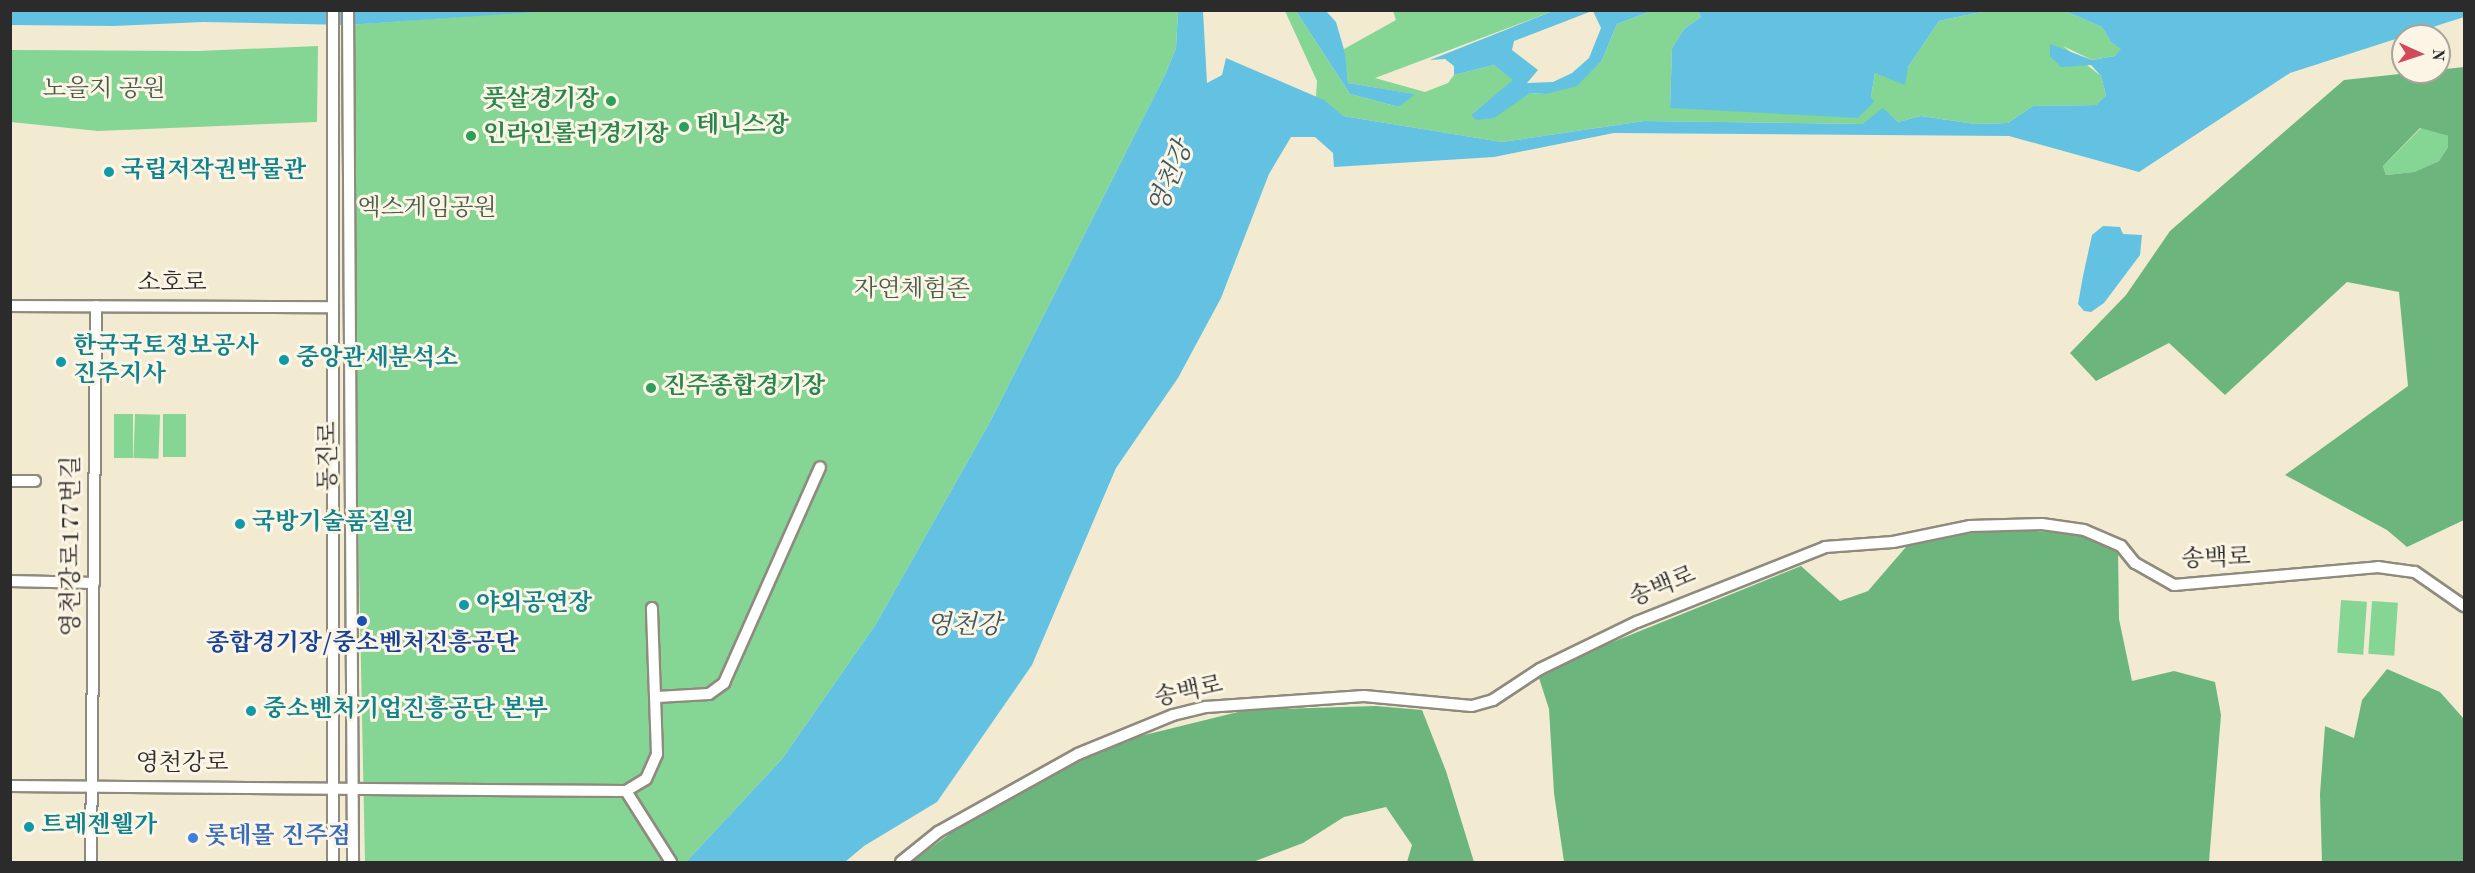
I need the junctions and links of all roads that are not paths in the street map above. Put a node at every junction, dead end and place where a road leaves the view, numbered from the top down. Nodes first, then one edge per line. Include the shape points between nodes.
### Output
1 (333, 10) edge
2 (348, 10) edge
3 (10, 306) edge
4 (96, 306) junction
5 (332, 307) junction
6 (820, 467) dead end
7 (10, 481) edge
8 (35, 481) dead end
9 (10, 580) edge
10 (93, 583) junction
11 (2464, 606) edge
12 (652, 608) dead end
13 (657, 697) junction
14 (10, 786) edge
15 (92, 786) junction
16 (333, 787) junction
17 (354, 787) junction
18 (626, 791) junction
19 (91, 862) edge
20 (333, 862) edge
21 (353, 862) edge
22 (671, 862) edge
23 (901, 862) edge

1 - 5 street, 동진로
2 - 17 street, 동진로
3 - 4 street, 소호로
4 - 5 street, 소호로
4 - 10 street, 영천강로177번길
5 - 16 street, 동진로
6 - 13 street via 724,683 709,694
7 - 8 street
9 - 10 street
10 - 15 street, 영천강로177번길
11 - 23 street, 송백로 via 2415,572 2378,567 2174,585 2136,563 2121,546 2084,530 2042,524 1970,526 1893,542 1825,548 1637,622 1540,669 1493,700 1472,706 1364,696 1206,707 1163,718 1078,754 938,832
12 - 13 street
13 - 18 street via 657,754 645,779
14 - 15 street, 영천강로
15 - 16 street, 영천강로
15 - 19 street, 영천강로177번길
16 - 17 street, 영천강로
16 - 20 street, 동진로
17 - 18 street, 영천강로
17 - 21 street, 동진로
18 - 22 street

